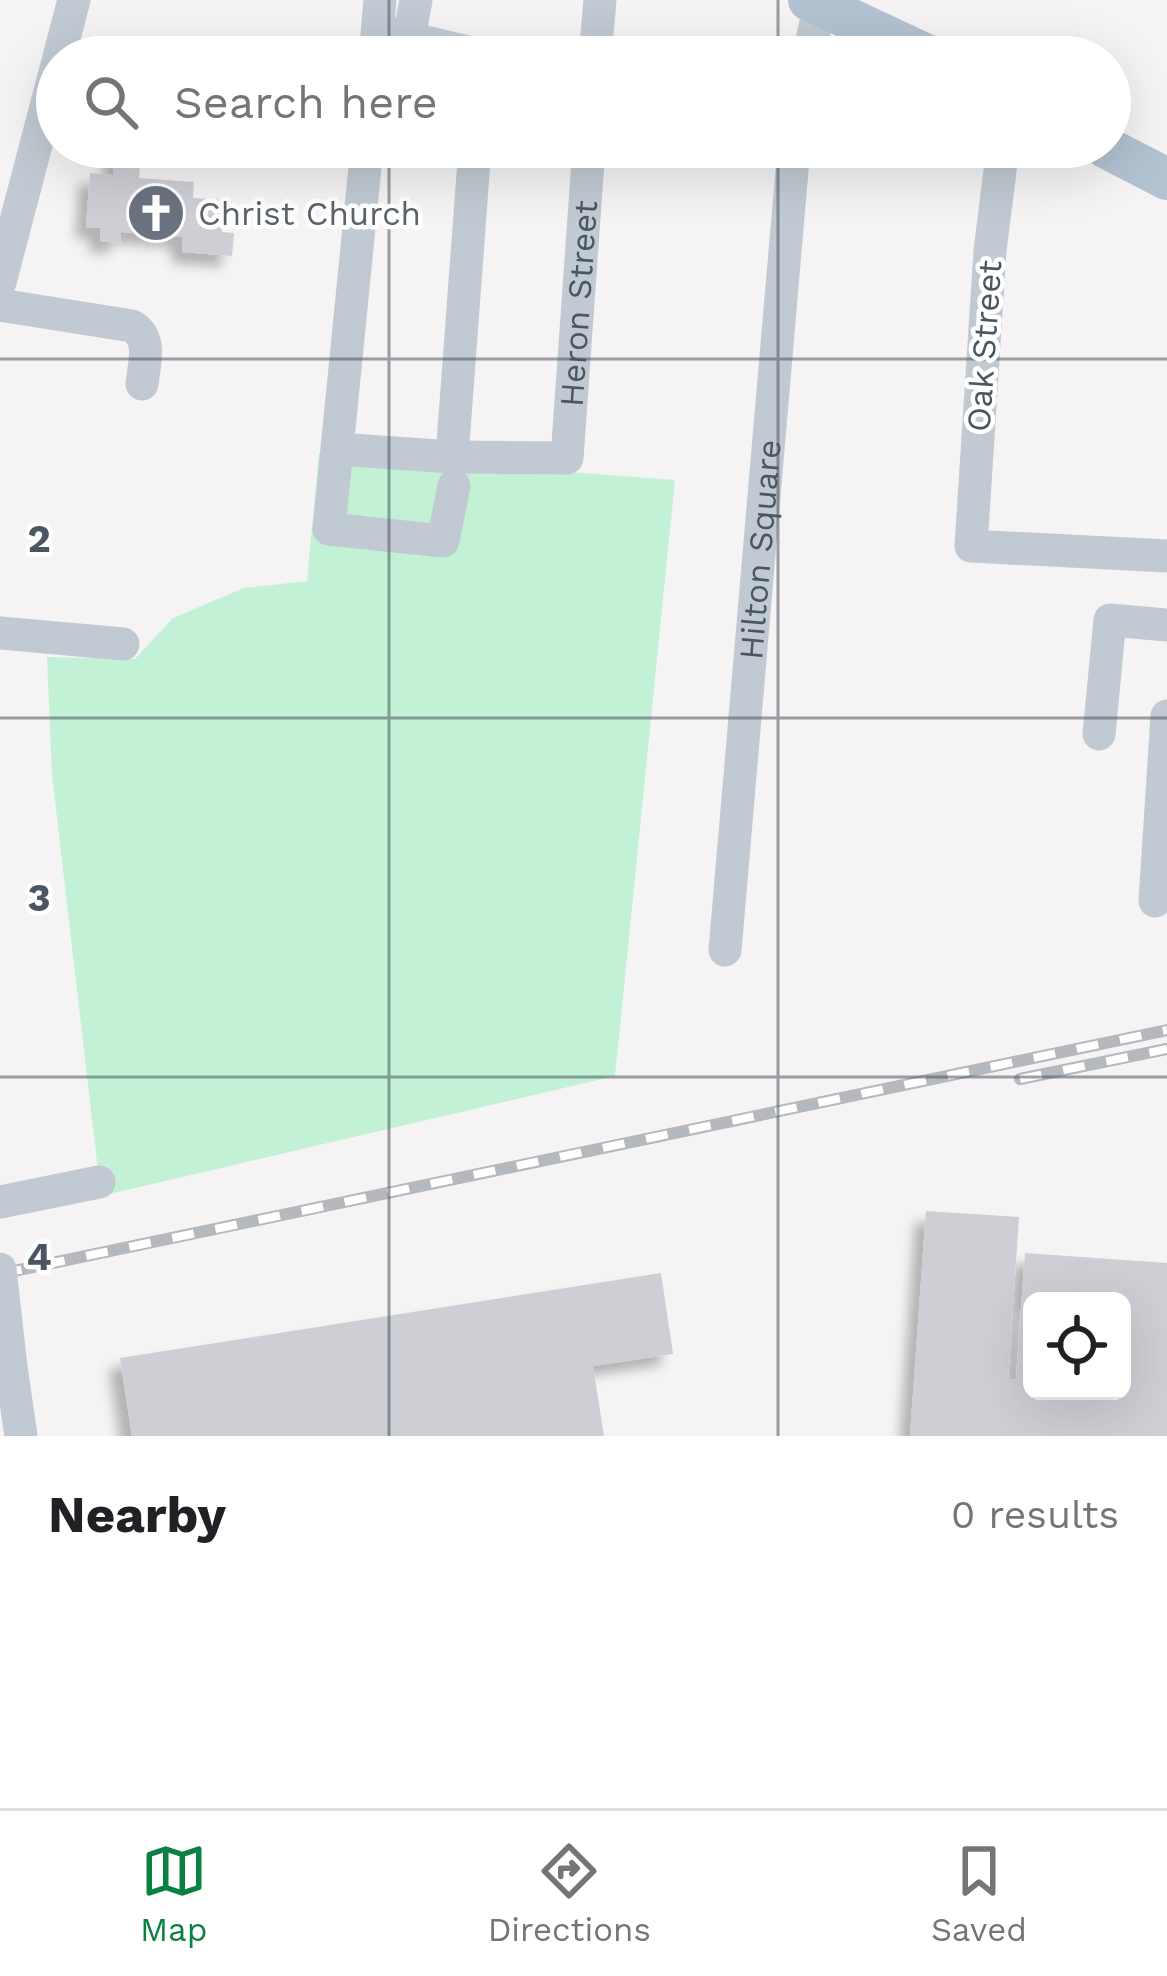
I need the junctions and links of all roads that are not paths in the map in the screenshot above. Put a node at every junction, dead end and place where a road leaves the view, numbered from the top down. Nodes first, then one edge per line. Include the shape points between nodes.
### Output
1 (74, 0) edge
2 (416, 0) edge
3 (600, 0) edge
4 (814, 3) edge
5 (386, 32) edge
6 (65, 36) edge
7 (597, 36) edge
8 (810, 36) edge
9 (886, 36) edge
10 (36, 145) edge
11 (1131, 160) edge
12 (365, 168) edge
13 (474, 168) edge
14 (588, 168) edge
15 (792, 168) edge
16 (1000, 168) edge
17 (1167, 179) edge
18 (0, 282) edge
19 (0, 305) edge
20 (142, 384) dead end
21 (339, 441) junction
22 (453, 471) junction
23 (1167, 556) edge
24 (1167, 626) edge
25 (0, 633) edge
26 (123, 644) dead end
27 (1167, 716) edge
28 (1099, 734) dead end
29 (1155, 901) dead end
30 (725, 950) dead end
31 (99, 1182) dead end
32 (0, 1202) edge
33 (0, 1269) edge
34 (13, 1421) edge

1 - 6 street
2 - 5 street
3 - 7 street
4 - 8 street
4 - 9 main road
10 - 18 street
11 - 17 main road
12 - 21 street
13 - 22 street
14 - 22 street, Heron Street via 567,458
15 - 30 street, Hilton Square
16 - 23 street, Oak Street via 971,546
19 - 20 street via 132,326 146,348
21 - 22 street
21 - 22 street via 329,530 443,541
24 - 28 street via 1109,620
25 - 26 street
27 - 29 street
31 - 32 street
33 - 34 street, bridge

